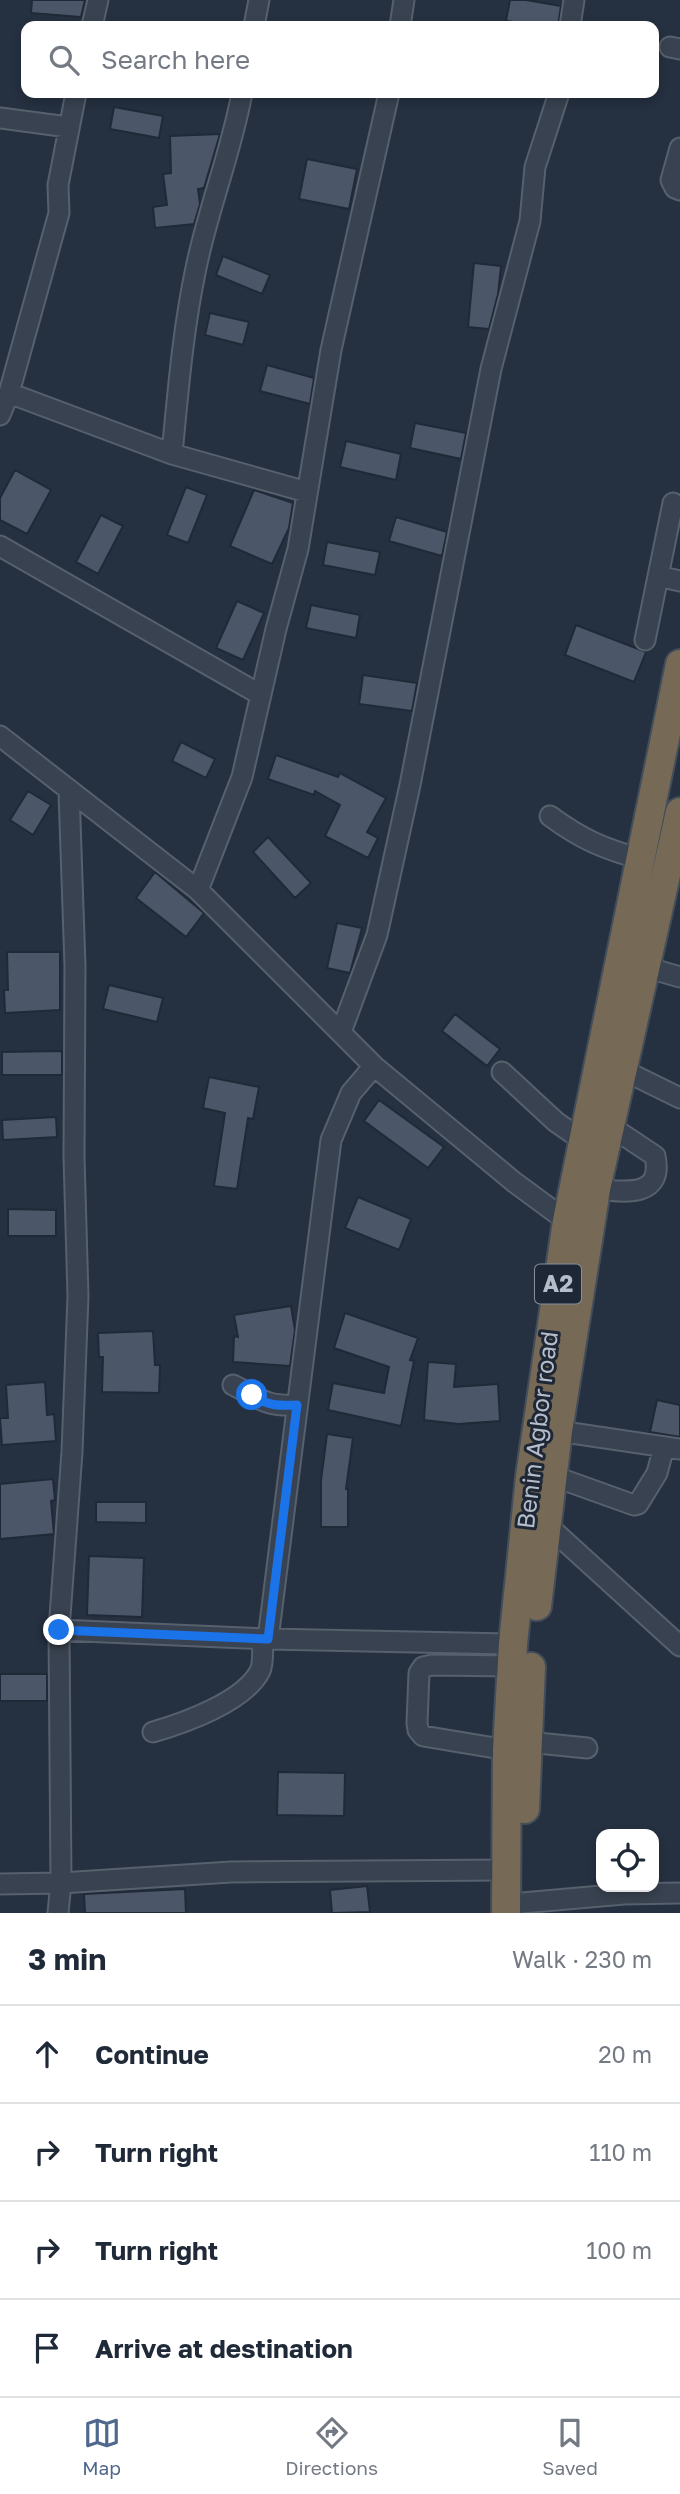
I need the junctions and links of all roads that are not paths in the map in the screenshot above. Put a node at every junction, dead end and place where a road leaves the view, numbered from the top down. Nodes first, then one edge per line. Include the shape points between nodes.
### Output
1 (98, 0) edge
2 (259, 0) edge
3 (404, 0) edge
4 (574, 0) edge
5 (93, 21) edge
6 (255, 21) edge
7 (401, 21) edge
8 (571, 21) edge
9 (75, 98) edge
10 (241, 98) edge
11 (387, 98) edge
12 (557, 98) edge
13 (0, 118) edge
14 (68, 127) junction
15 (680, 148) edge
16 (680, 190) edge
17 (7, 381) edge
18 (0, 415) edge
19 (172, 454) junction
20 (307, 492) junction
21 (673, 503) dead end
22 (0, 547) edge
23 (658, 576) junction
24 (680, 581) edge
25 (645, 640) dead end
26 (680, 664) edge
27 (261, 695) junction
28 (0, 736) edge
29 (670, 770) edge
30 (69, 792) junction
31 (680, 812) edge
32 (550, 816) dead end
33 (641, 859) junction
34 (198, 890) junction
35 (670, 901) edge
36 (645, 967) junction
37 (680, 977) edge
38 (341, 1032) junction
39 (373, 1066) junction
40 (623, 1070) junction
41 (502, 1072) dead end
42 (680, 1098) edge
43 (610, 1126) junction
44 (582, 1140) junction
45 (596, 1189) junction
46 (567, 1221) junction
47 (233, 1385) dead end
48 (297, 1405) junction
49 (558, 1431) junction
50 (672, 1448) edge
51 (553, 1476) junction
52 (547, 1525) junction
53 (59, 1630) junction
54 (266, 1639) junction
55 (680, 1646) edge
56 (513, 1655) junction
57 (153, 1732) dead end
58 (518, 1746) junction
59 (587, 1748) dead end
60 (507, 1870) junction
61 (61, 1883) junction
62 (0, 1884) edge
63 (680, 1893) edge
64 (517, 1910) edge
65 (58, 1913) edge

1 - 5 street
2 - 6 street
3 - 7 street
4 - 8 street
9 - 14 street
10 - 19 street via 196,267 180,362
11 - 20 street via 331,350
12 - 38 street via 535,167 530,221 491,369 377,936
13 - 14 street
14 - 17 street via 58,185 59,213
15 - 16 street via 671,180
17 - 18 street
17 - 19 street
19 - 20 street
20 - 27 street via 298,549
21 - 23 street
22 - 27 street
23 - 24 street
23 - 25 street
26 - 29 highway, Benin Agbor road / A2
27 - 34 street via 242,777
28 - 30 street
29 - 33 highway, Benin Agbor road / A2
30 - 34 street
30 - 53 street via 78,1296
31 - 35 highway, Benin Agbor road / A2
32 - 33 street via 605,849
33 - 44 highway, Benin Agbor road / A2
34 - 38 street
35 - 36 highway, Benin Agbor road / A2
36 - 37 street
36 - 40 highway, Benin Agbor road / A2
38 - 39 street
39 - 46 street
39 - 48 street via 351,1093 331,1140
40 - 42 street
40 - 43 highway, Benin Agbor road / A2
41 - 44 street
43 - 45 highway, Benin Agbor road / A2
43 - 45 street via 655,1156 654,1181 642,1190
44 - 46 highway, Benin Agbor road / A2
45 - 49 highway, Benin Agbor road / A2
46 - 56 highway, Benin Agbor road / A2 via 530,1476
47 - 48 street via 262,1402
48 - 54 street
49 - 50 street
49 - 51 highway, Benin Agbor road / A2
50 - 51 street via 634,1505
51 - 52 highway, Benin Agbor road / A2
52 - 55 street
52 - 58 highway, Benin Agbor road / A2
53 - 54 street
53 - 61 street
54 - 56 street
54 - 57 street via 261,1669 246,1686 203,1715
56 - 58 highway, Benin Agbor road / A2
56 - 58 street via 424,1667 419,1673 417,1723 423,1735
58 - 59 street
58 - 60 highway, Benin Agbor road / A2
58 - 64 highway, Benin Agbor road / A2
60 - 61 street via 231,1872
60 - 64 highway, Benin Agbor road / A2
61 - 62 street
61 - 65 street
63 - 64 street via 614,1895

